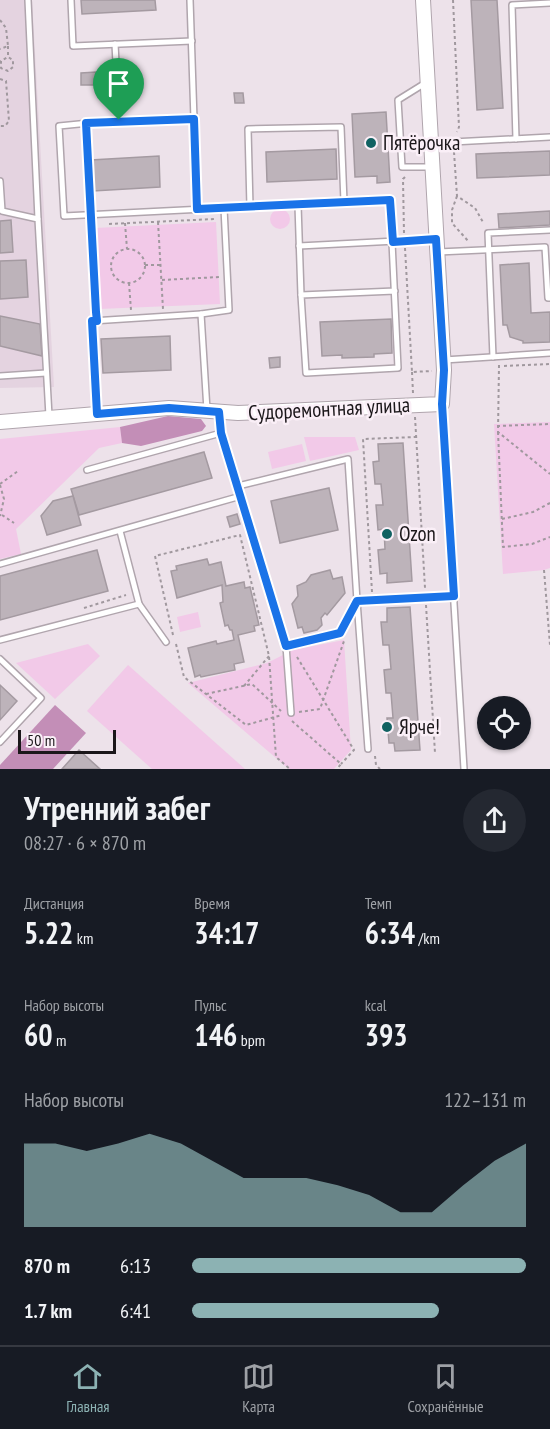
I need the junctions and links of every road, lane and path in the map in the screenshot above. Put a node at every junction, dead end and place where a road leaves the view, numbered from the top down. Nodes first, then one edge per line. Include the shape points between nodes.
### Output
1 (28, 0) edge
2 (71, 0) edge
3 (190, 0) edge
4 (423, 0) edge
5 (550, 3) edge
6 (0, 20) edge
7 (192, 41) junction
8 (115, 44) junction
9 (8, 46) junction
10 (0, 49) edge
11 (8, 57) junction
12 (0, 79) edge
13 (428, 81) junction
14 (194, 119) junction
15 (119, 120) junction
16 (86, 123) junction
17 (0, 126) edge
18 (550, 137) edge
19 (516, 138) junction
20 (431, 143) junction
21 (433, 167) junction
22 (0, 181) edge
23 (457, 196) dead end
24 (344, 202) junction
25 (298, 205) junction
26 (250, 207) junction
27 (224, 208) junction
28 (197, 209) junction
29 (91, 215) junction
30 (38, 219) junction
31 (219, 219) dead end
32 (158, 222) junction
33 (103, 224) dead end
34 (125, 224) junction
35 (550, 230) edge
36 (393, 242) junction
37 (299, 246) junction
38 (437, 246) junction
39 (127, 249) junction
40 (476, 250) junction
41 (488, 250) junction
42 (146, 265) junction
43 (160, 265) junction
44 (222, 277) dead end
45 (161, 280) junction
46 (129, 283) junction
47 (395, 291) junction
48 (301, 295) junction
49 (550, 298) edge
50 (173, 308) dead end
51 (130, 310) dead end
52 (201, 314) junction
53 (97, 321) junction
54 (550, 352) edge
55 (493, 357) junction
56 (443, 360) junction
57 (412, 372) dead end
58 (46, 373) junction
59 (0, 376) edge
60 (442, 404) junction
61 (414, 405) junction
62 (213, 412) junction
63 (97, 414) junction
64 (50, 418) junction
65 (0, 422) edge
66 (550, 424) edge
67 (497, 426) dead end
68 (498, 432) dead end
69 (221, 433) junction
70 (416, 437) junction
71 (87, 470) dead end
72 (18, 471) dead end
73 (0, 484) edge
74 (238, 486) junction
75 (241, 496) junction
76 (550, 503) edge
77 (0, 515) edge
78 (502, 519) junction
79 (14, 524) dead end
80 (120, 531) junction
81 (550, 537) edge
82 (0, 564) edge
83 (544, 570) dead end
84 (127, 596) dead end
85 (454, 596) junction
86 (426, 597) junction
87 (372, 600) junction
88 (357, 601) junction
89 (139, 604) junction
90 (81, 608) dead end
91 (345, 635) dead end
92 (0, 640) edge
93 (166, 642) dead end
94 (550, 645) edge
95 (286, 646) junction
96 (292, 649) dead end
97 (269, 656) junction
98 (0, 659) edge
99 (244, 686) junction
100 (206, 694) junction
101 (323, 700) junction
102 (271, 701) junction
103 (288, 714) junction
104 (273, 718) junction
105 (0, 741) edge
106 (368, 749) dead end
107 (435, 753) dead end
108 (375, 754) dead end
109 (342, 764) junction
110 (290, 769) edge
111 (337, 769) edge
112 (380, 769) edge
113 (464, 769) edge

1 - 30 lane
2 - 8 lane via 73,46
3 - 7 lane
4 - 13 street
5 - 19 lane via 512,5
6 - 9 path via 6,28
7 - 8 lane
7 - 14 lane
8 - 15 lane
9 - 10 path
9 - 11 path
11 - 11 path via 13,67 8,71 1,68 1,61
12 - 17 path via 6,81 9,122
13 - 20 street
13 - 21 lane via 398,100 398,111 402,167
14 - 15 lane
14 - 28 lane
15 - 16 lane
16 - 29 path
16 - 29 lane via 59,126 64,216
18 - 19 lane
19 - 20 lane
20 - 21 street
21 - 38 street
22 - 30 lane via 2,211
23 - 40 path via 452,223
24 - 25 lane
24 - 26 lane via 341,127 248,129
24 - 36 lane via 390,200
25 - 26 lane
25 - 37 lane
26 - 27 lane
27 - 28 lane
27 - 52 lane via 229,310
28 - 29 lane
29 - 53 path
30 - 58 lane
31 - 32 path
32 - 34 path
32 - 43 path
33 - 34 path
34 - 39 path
35 - 41 lane via 488,233
36 - 37 lane
36 - 38 lane
36 - 47 lane
37 - 48 lane
38 - 40 lane
38 - 56 street
39 - 42 path via 137,252
39 - 46 path via 116,254 111,264 118,280
40 - 41 lane
41 - 49 lane via 545,247
41 - 55 lane
42 - 43 path
42 - 46 path via 139,280
43 - 45 path
44 - 45 path
45 - 50 path via 163,309
46 - 51 path
47 - 48 lane
47 - 48 lane via 398,368 306,373
52 - 53 lane
52 - 62 lane
53 - 63 lane via 92,321
54 - 55 lane
55 - 56 lane
56 - 60 street
57 - 61 path
58 - 59 lane
58 - 64 lane
60 - 61 street, Судоремонтная улица
60 - 85 lane
61 - 62 street, Судоремонтная улица
61 - 70 path
62 - 63 street, Судоремонтная улица via 169,408
62 - 69 lane
63 - 64 street, Судоремонтная улица
64 - 65 street, Судоремонтная улица
66 - 67 path
68 - 78 path
69 - 71 lane
69 - 74 lane
70 - 86 path
70 - 87 path via 363,439
72 - 73 path
73 - 77 path via 4,499
74 - 75 lane
74 - 88 lane via 348,459
75 - 80 lane
75 - 95 lane
76 - 78 path
77 - 79 path
78 - 81 path via 503,547
80 - 82 lane
80 - 89 lane
83 - 94 path
84 - 90 path
85 - 86 lane
85 - 113 lane
86 - 87 lane
86 - 107 path
87 - 88 lane
88 - 95 lane via 340,633
88 - 106 lane
89 - 92 lane
89 - 93 lane
91 - 101 path
95 - 103 lane
96 - 101 path
97 - 99 path
97 - 100 path via 240,535 155,556 184,677
97 - 102 path
98 - 105 lane via 41,698
99 - 100 path
99 - 102 path via 252,684
100 - 104 path via 246,725
101 - 103 path via 320,709
101 - 109 path via 354,750
102 - 103 path
102 - 104 path
103 - 104 path
103 - 109 path
104 - 110 path via 276,757
108 - 112 path
109 - 111 path

